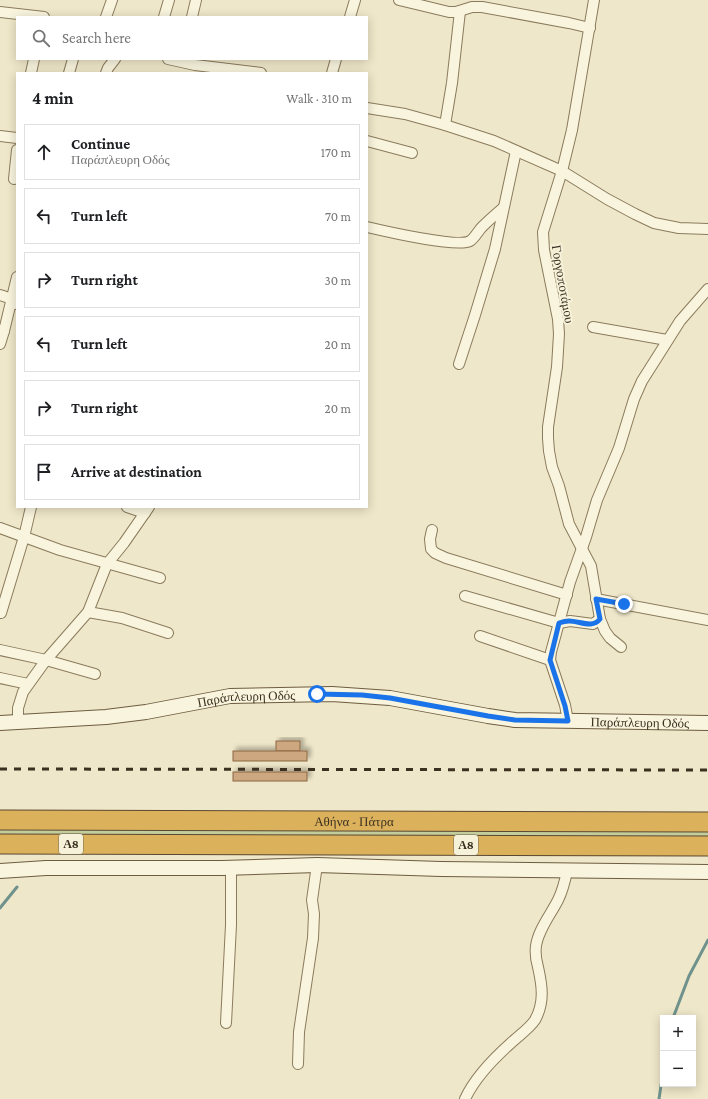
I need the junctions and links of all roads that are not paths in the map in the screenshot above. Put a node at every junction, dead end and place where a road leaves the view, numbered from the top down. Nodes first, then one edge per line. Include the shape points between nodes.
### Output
1 (112, 0) edge
2 (169, 0) edge
3 (196, 0) edge
4 (355, 0) edge
5 (399, 0) edge
6 (594, 0) edge
7 (463, 7) edge
8 (0, 12) edge
9 (35, 16) edge
10 (106, 16) edge
11 (164, 16) edge
12 (192, 16) edge
13 (350, 16) edge
14 (590, 28) junction
15 (34, 60) edge
16 (73, 60) edge
17 (114, 60) edge
18 (336, 60) edge
19 (180, 61) edge
20 (31, 72) edge
21 (69, 72) edge
22 (106, 72) edge
23 (254, 72) edge
24 (332, 72) edge
25 (368, 108) edge
26 (445, 125) junction
27 (0, 136) edge
28 (16, 138) edge
29 (368, 141) edge
30 (516, 151) junction
31 (412, 152) dead end
32 (16, 160) edge
33 (562, 171) junction
34 (14, 179) dead end
35 (503, 208) junction
36 (368, 227) edge
37 (708, 229) edge
38 (16, 288) edge
39 (708, 289) edge
40 (0, 295) edge
41 (15, 298) edge
42 (593, 327) dead end
43 (2, 331) edge
44 (667, 340) junction
45 (0, 344) edge
46 (459, 364) dead end
47 (32, 508) edge
48 (134, 508) edge
49 (147, 510) edge
50 (0, 528) edge
51 (432, 530) dead end
52 (24, 537) junction
53 (581, 549) junction
54 (107, 564) junction
55 (160, 578) dead end
56 (567, 595) junction
57 (464, 596) dead end
58 (596, 599) junction
59 (88, 612) junction
60 (1, 613) dead end
61 (600, 619) junction
62 (708, 620) edge
63 (559, 623) junction
64 (168, 632) dead end
65 (480, 636) dead end
66 (621, 647) dead end
67 (0, 650) edge
68 (46, 660) junction
69 (550, 660) junction
70 (95, 674) dead end
71 (0, 678) edge
72 (28, 684) junction
73 (568, 721) junction
74 (0, 723) edge
75 (18, 723) junction
76 (708, 723) edge
77 (5, 818) edge
78 (708, 822) edge
79 (3, 845) edge
80 (708, 846) edge
81 (316, 866) junction
82 (231, 868) junction
83 (567, 870) junction
84 (0, 871) edge
85 (708, 872) edge
86 (226, 1023) dead end
87 (298, 1064) dead end
88 (465, 1099) edge

1 - 10 street
2 - 11 street
3 - 12 street
4 - 13 street
5 - 7 street via 444,11 456,12
6 - 14 street, Γοργοποτάμου
7 - 14 street via 482,7
7 - 26 street
8 - 9 street
14 - 33 street, Γοργοποτάμου
15 - 20 street
16 - 21 street
17 - 22 street
18 - 24 street
19 - 23 street
25 - 26 street via 405,114
26 - 30 street
27 - 28 street
29 - 31 street
30 - 33 street
30 - 35 street
32 - 34 street
33 - 37 street via 607,199 654,223 679,228
33 - 53 street, Γοργοποτάμου via 542,238 559,334 548,438 552,467 568,524
35 - 36 street via 471,241 466,242 429,239
35 - 46 street via 491,264
38 - 41 street
39 - 44 street
40 - 41 street
41 - 43 street
42 - 44 street
43 - 45 street
44 - 53 street via 634,398 619,448 597,500
47 - 52 street
48 - 49 street
49 - 54 street
50 - 52 street
51 - 56 street via 431,549 440,556
52 - 54 street
52 - 60 street
53 - 56 street
53 - 58 street, Γοργοποτάμου via 591,566
54 - 55 street
54 - 59 street
56 - 63 street
57 - 63 street
58 - 61 street, Γοργοποτάμου
58 - 62 street
59 - 64 street via 122,618
59 - 68 street
61 - 63 street via 593,624 570,621
61 - 66 street, Γοργοποτάμου via 610,638
63 - 69 street
65 - 69 street
67 - 68 street
68 - 70 street
68 - 72 street
69 - 73 street
71 - 72 street
72 - 75 street via 19,702
73 - 75 main road, Παράπλευρη Οδός via 515,720 390,698 332,694 230,696 106,718
73 - 76 main road, Παράπλευρη Οδός
74 - 75 main road, Παράπλευρη Οδός
77 - 78 highway, Αθήνα - Πάτρα / Α8
79 - 80 highway, Αθήνα - Πάτρα / Α8
81 - 82 main road
81 - 83 main road
81 - 87 street via 312,900 313,938 299,1032
82 - 84 main road via 46,868
82 - 86 street via 231,945
83 - 85 main road
83 - 88 street via 562,891 536,944 535,954 542,986 539,1012 534,1022 482,1072

